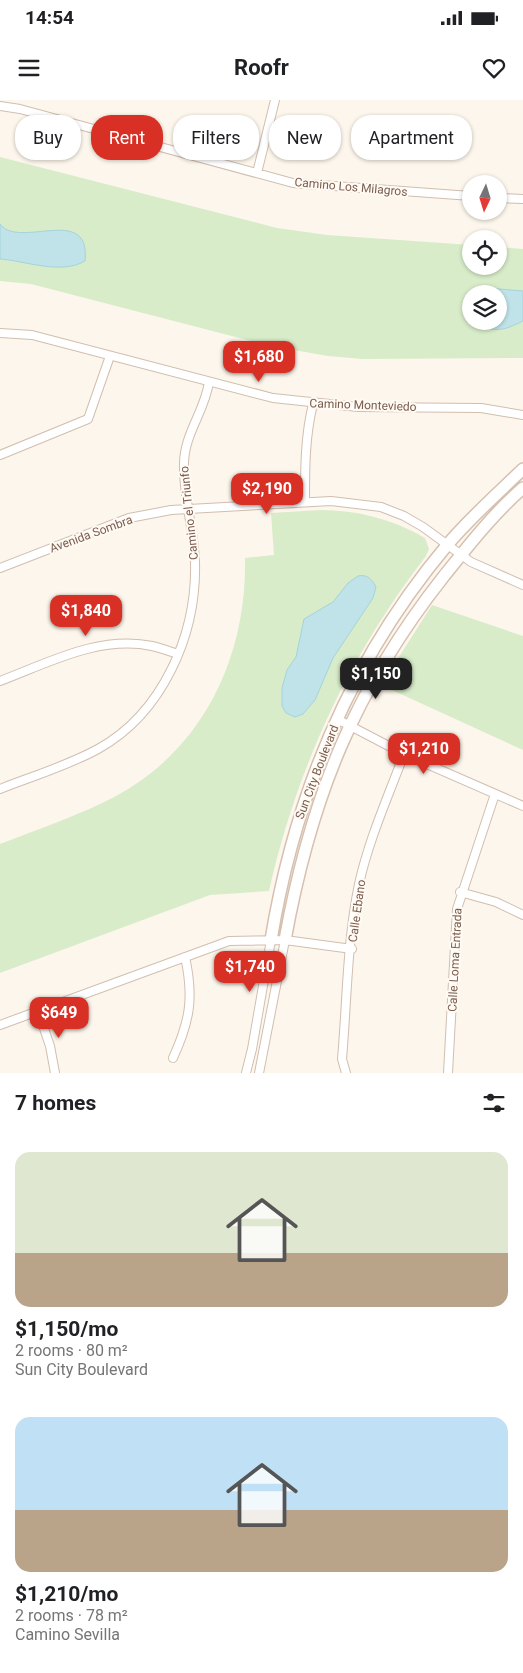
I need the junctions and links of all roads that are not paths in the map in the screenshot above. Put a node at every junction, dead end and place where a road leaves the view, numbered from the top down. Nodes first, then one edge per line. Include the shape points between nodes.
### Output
1 (275, 100) edge
2 (0, 106) edge
3 (257, 173) junction
4 (462, 195) edge
5 (508, 198) edge
6 (523, 199) edge
7 (0, 333) edge
8 (110, 356) junction
9 (209, 382) junction
10 (313, 404) junction
11 (523, 415) edge
12 (0, 455) edge
13 (523, 469) edge
14 (523, 488) edge
15 (305, 502) junction
16 (188, 509) junction
17 (448, 545) junction
18 (460, 555) junction
19 (0, 568) edge
20 (523, 584) edge
21 (178, 654) junction
22 (0, 681) edge
23 (337, 719) junction
24 (350, 726) junction
25 (404, 754) junction
26 (0, 789) edge
27 (494, 794) junction
28 (523, 806) edge
29 (460, 892) junction
30 (523, 915) edge
31 (271, 940) junction
32 (285, 940) junction
33 (352, 949) junction
34 (185, 957) junction
35 (38, 1011) junction
36 (0, 1025) edge
37 (173, 1058) dead end
38 (55, 1073) edge
39 (246, 1073) edge
40 (259, 1073) edge
41 (346, 1073) edge
42 (448, 1073) edge

1 - 3 street
2 - 3 street, Camino Los Milagros
3 - 4 street, Camino Los Milagros via 293,183
5 - 6 street
7 - 8 street, Camino Monteviedo via 32,335
8 - 9 street, Camino Monteviedo
8 - 12 street via 88,419
9 - 10 street, Camino Monteviedo
9 - 16 street, Camino el Triunfo via 208,393 185,450
10 - 11 street, Camino Monteviedo via 481,408
10 - 15 street via 308,424
13 - 17 street, Sun City Boulevard
14 - 18 street, Sun City Boulevard
15 - 16 street, Avenida Sombra
15 - 17 street, Avenida Sombra via 331,501 381,508 423,527
16 - 19 street, Avenida Sombra via 129,518
16 - 21 street, Camino el Triunfo via 194,582 190,613
17 - 18 street, Avenida Sombra
17 - 23 street, Sun City Boulevard via 406,599 368,658
18 - 20 street, Avenida Sombra
18 - 24 street, Sun City Boulevard via 417,610 382,664
21 - 22 street via 152,646 107,645 82,650
21 - 26 street, Camino el Triunfo via 145,710 124,730 100,748
23 - 24 street
23 - 31 street, Sun City Boulevard via 291,840
24 - 25 street
24 - 32 street, Sun City Boulevard via 319,800 304,849
25 - 27 street
25 - 33 street, Calle Ebano via 369,850 356,902
27 - 28 street
27 - 29 street, Calle Loma Entrada
29 - 30 street via 496,902
29 - 42 street, Calle Loma Entrada
31 - 32 street
31 - 34 street via 229,940
31 - 39 street, Sun City Boulevard
32 - 33 street
32 - 40 street, Sun City Boulevard
33 - 41 street, Calle Ebano via 342,1059
34 - 35 street
34 - 37 street via 190,981 189,1013 186,1030
35 - 36 street
35 - 38 street

